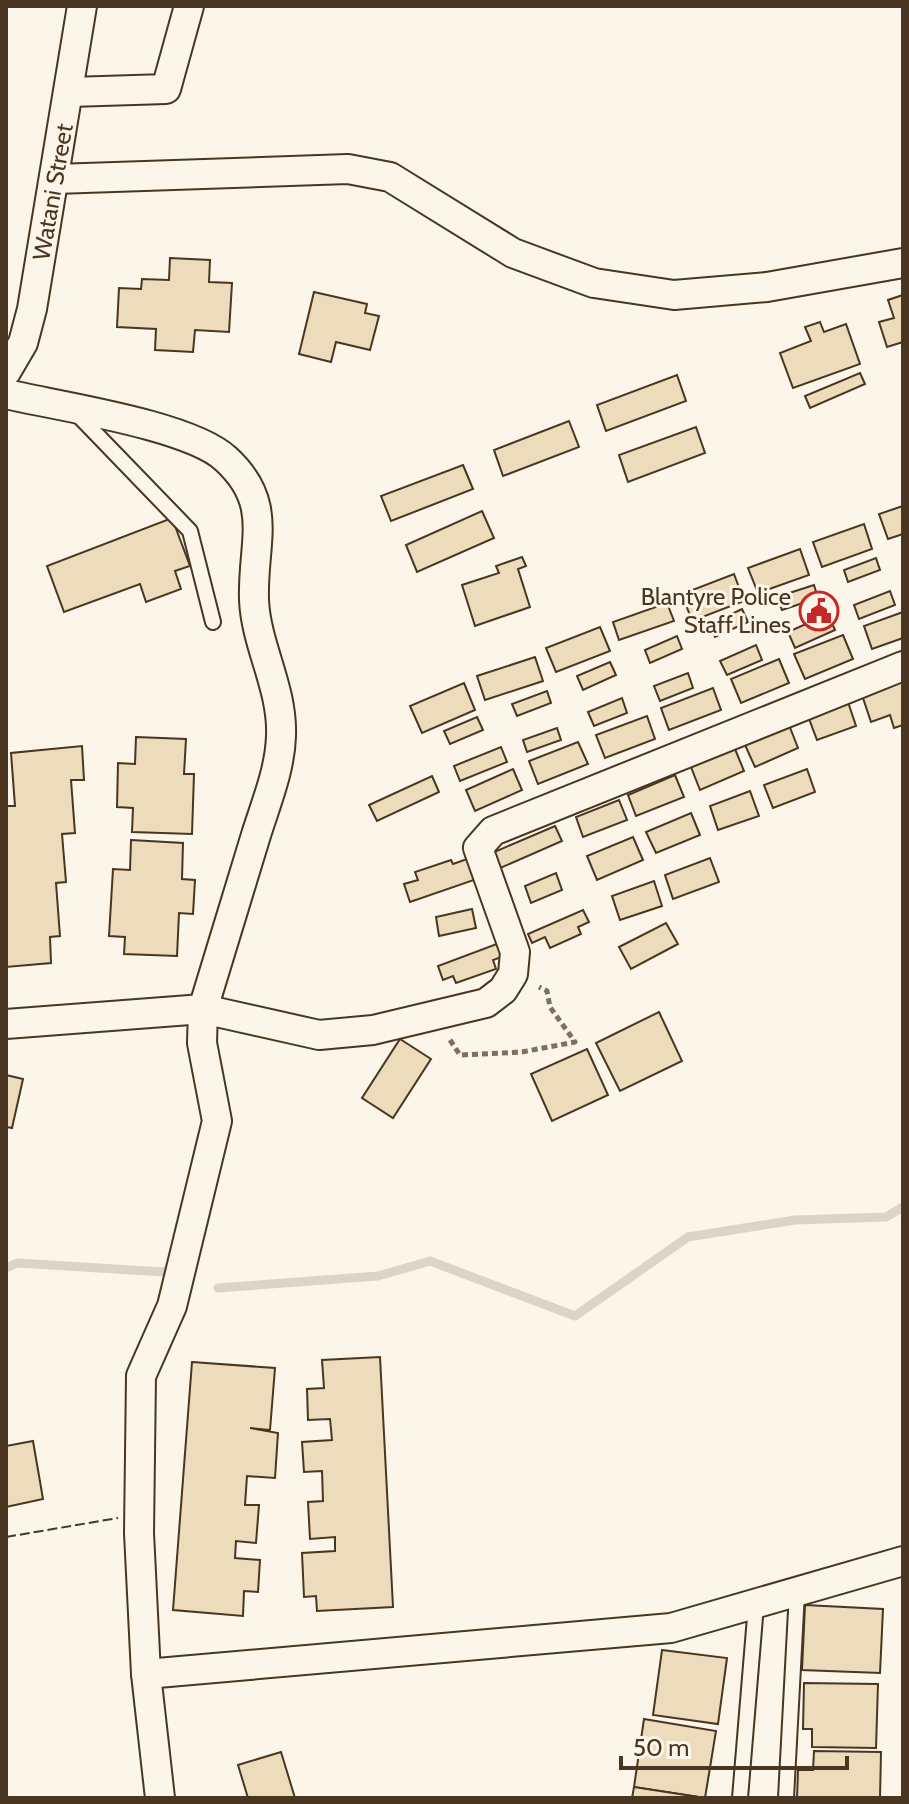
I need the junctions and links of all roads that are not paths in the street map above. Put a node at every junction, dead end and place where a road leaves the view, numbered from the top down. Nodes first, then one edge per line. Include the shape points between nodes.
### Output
1 (82, 6) edge
2 (189, 6) edge
3 (70, 92) junction
4 (55, 179) junction
5 (903, 263) edge
6 (6, 372) edge
7 (6, 394) edge
8 (72, 409) junction
9 (213, 622) dead end
10 (903, 666) edge
11 (203, 1009) junction
12 (6, 1024) edge
13 (903, 1561) edge
14 (797, 1592) junction
15 (756, 1605) junction
16 (146, 1674) junction
17 (160, 1798) edge
18 (740, 1798) edge
19 (786, 1798) edge

1 - 3 street, Watani Street
2 - 3 street via 166,89
3 - 4 street, Watani Street
4 - 5 street via 348,169 390,177 513,253 594,283 674,295 767,287
4 - 6 street, Watani Street via 26,332
7 - 8 street
8 - 9 lane via 190,531
8 - 11 street via 179,435 223,456 250,485 259,520 254,602 277,691 281,735 274,781
10 - 11 street via 483,838 478,848 515,952 513,974 486,1003 373,1030 319,1035
11 - 12 street
11 - 16 street via 202,1043 217,1121 172,1306 141,1376 139,1533
13 - 14 street
14 - 15 street
14 - 19 lane
15 - 16 street via 656,1630
15 - 18 lane
16 - 17 street

